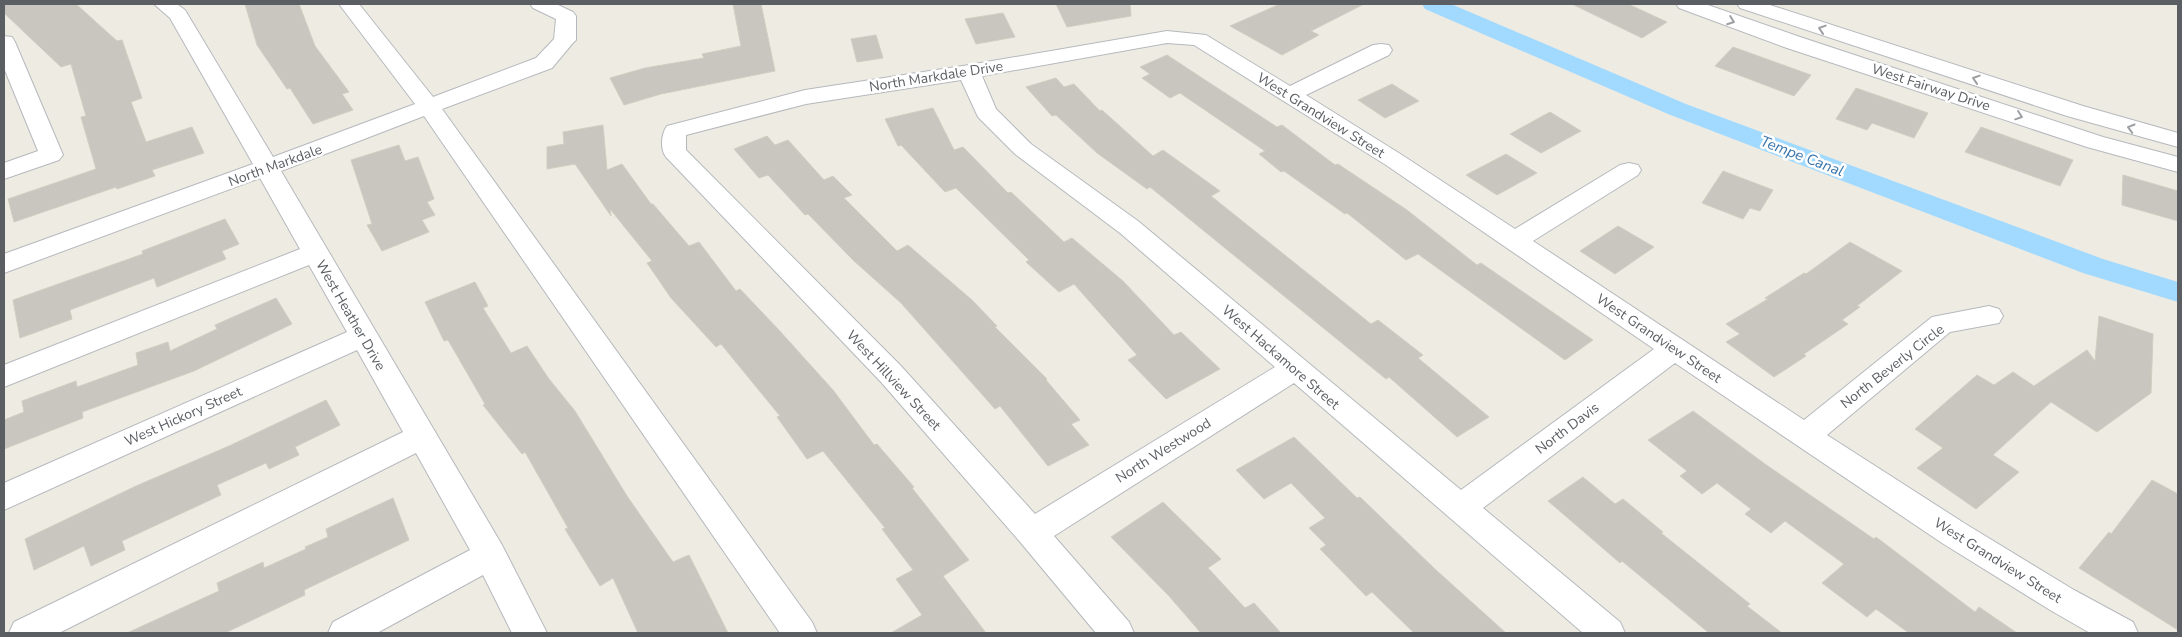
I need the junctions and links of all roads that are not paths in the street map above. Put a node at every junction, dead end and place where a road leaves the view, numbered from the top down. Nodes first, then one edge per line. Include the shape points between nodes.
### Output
1 (164, 4) edge
2 (349, 4) edge
3 (540, 4) edge
4 (1686, 4) edge
5 (1748, 4) edge
6 (572, 10) edge
7 (1199, 39) joint
8 (4, 42) edge
9 (1381, 50) dead end
10 (969, 72) junction
11 (1289, 95) junction
12 (429, 107) junction
13 (675, 131) joint
14 (2178, 140) edge
15 (2178, 166) edge
16 (266, 168) junction
17 (4, 170) edge
18 (1629, 170) dead end
19 (1514, 241) junction
20 (314, 253) junction
21 (4, 264) edge
22 (1989, 316) dead end
23 (363, 336) junction
24 (1674, 348) junction
25 (1295, 368) junction
26 (4, 376) edge
27 (421, 436) junction
28 (1805, 436) junction
29 (4, 497) edge
30 (1460, 508) junction
31 (1032, 532) junction
32 (490, 555) junction
33 (26, 633) edge
34 (345, 633) edge
35 (530, 633) edge
36 (800, 633) edge
37 (1117, 633) edge
38 (1608, 633) edge
39 (2122, 633) edge

1 - 16 street, West Heather Drive via 178,14
2 - 12 street
3 - 6 street
4 -> 15 street, West Fairway Drive via 2095,142
14 -> 5 street, West Fairway Drive via 2066,108
6 - 12 street, North Markdale via 565,40 544,64
7 - 10 street, North Markdale Drive via 1167,37
7 - 11 street, West Grandview Street
8 - 17 street via 51,155
9 - 11 street
10 - 13 street, North Markdale Drive via 805,97
10 - 25 street, West Hackamore Street via 986,112 1023,149 1129,227
11 - 19 street, West Grandview Street via 1394,160
12 - 16 street, North Markdale
12 - 36 street
13 - 31 street, West Hillview Street via 674,152 892,374
16 - 20 street, West Heather Drive
16 - 21 street, North Markdale
18 - 19 street
19 - 24 street, West Grandview Street
20 - 23 street, West Heather Drive
20 - 26 street
22 - 28 street, North Beverly Circle via 1942,324
23 - 27 street, West Heather Drive
23 - 29 street, West Hickory Street
24 - 28 street, West Grandview Street
24 - 30 street, North Davis
25 - 30 street, West Hackamore Street
25 - 31 street, North Westwood
27 - 32 street, West Heather Drive
27 - 33 street
28 - 39 street, West Grandview Street via 1953,533
30 - 38 street, West Hackamore Street
31 - 37 street, West Hillview Street
32 - 34 street
32 - 35 street, West Heather Drive

